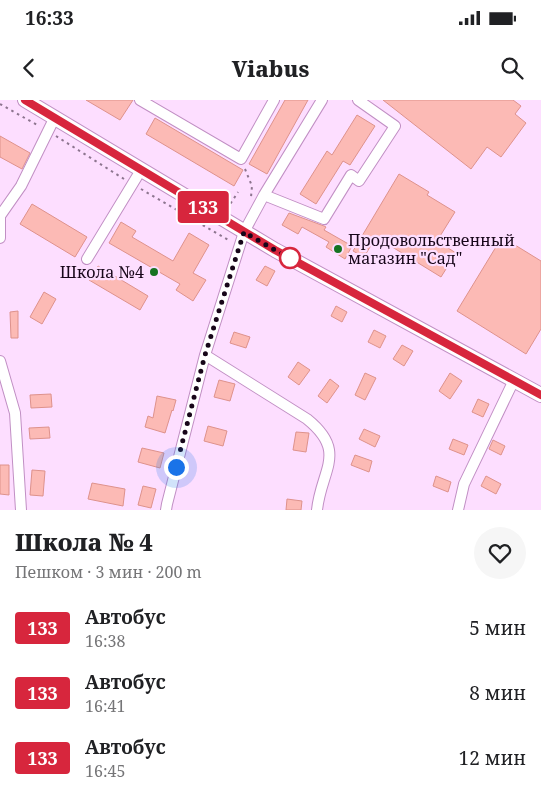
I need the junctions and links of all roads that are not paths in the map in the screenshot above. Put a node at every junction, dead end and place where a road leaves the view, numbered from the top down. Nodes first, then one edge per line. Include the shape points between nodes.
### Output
1 (25, 100) edge
2 (140, 100) edge
3 (274, 100) edge
4 (322, 100) edge
5 (358, 100) edge
6 (55, 117) junction
7 (141, 170) junction
8 (264, 195) junction
9 (244, 232) junction
10 (0, 238) edge
11 (88, 259) dead end
12 (205, 355) junction
13 (0, 361) edge
14 (514, 380) junction
15 (541, 395) edge
16 (21, 510) edge
17 (166, 510) edge
18 (317, 510) edge
19 (458, 510) edge

1 - 6 main road
2 - 3 street via 241,160
4 - 8 street
5 - 8 street via 395,126 359,181 351,175 324,219
6 - 7 main road
6 - 10 street via 21,186 0,216
7 - 9 main road
7 - 11 street
8 - 9 street
9 - 12 street
9 - 14 main road
12 - 17 street
12 - 18 street via 307,419 320,431 330,458
13 - 16 street via 15,413
14 - 15 main road
14 - 19 street via 468,476

